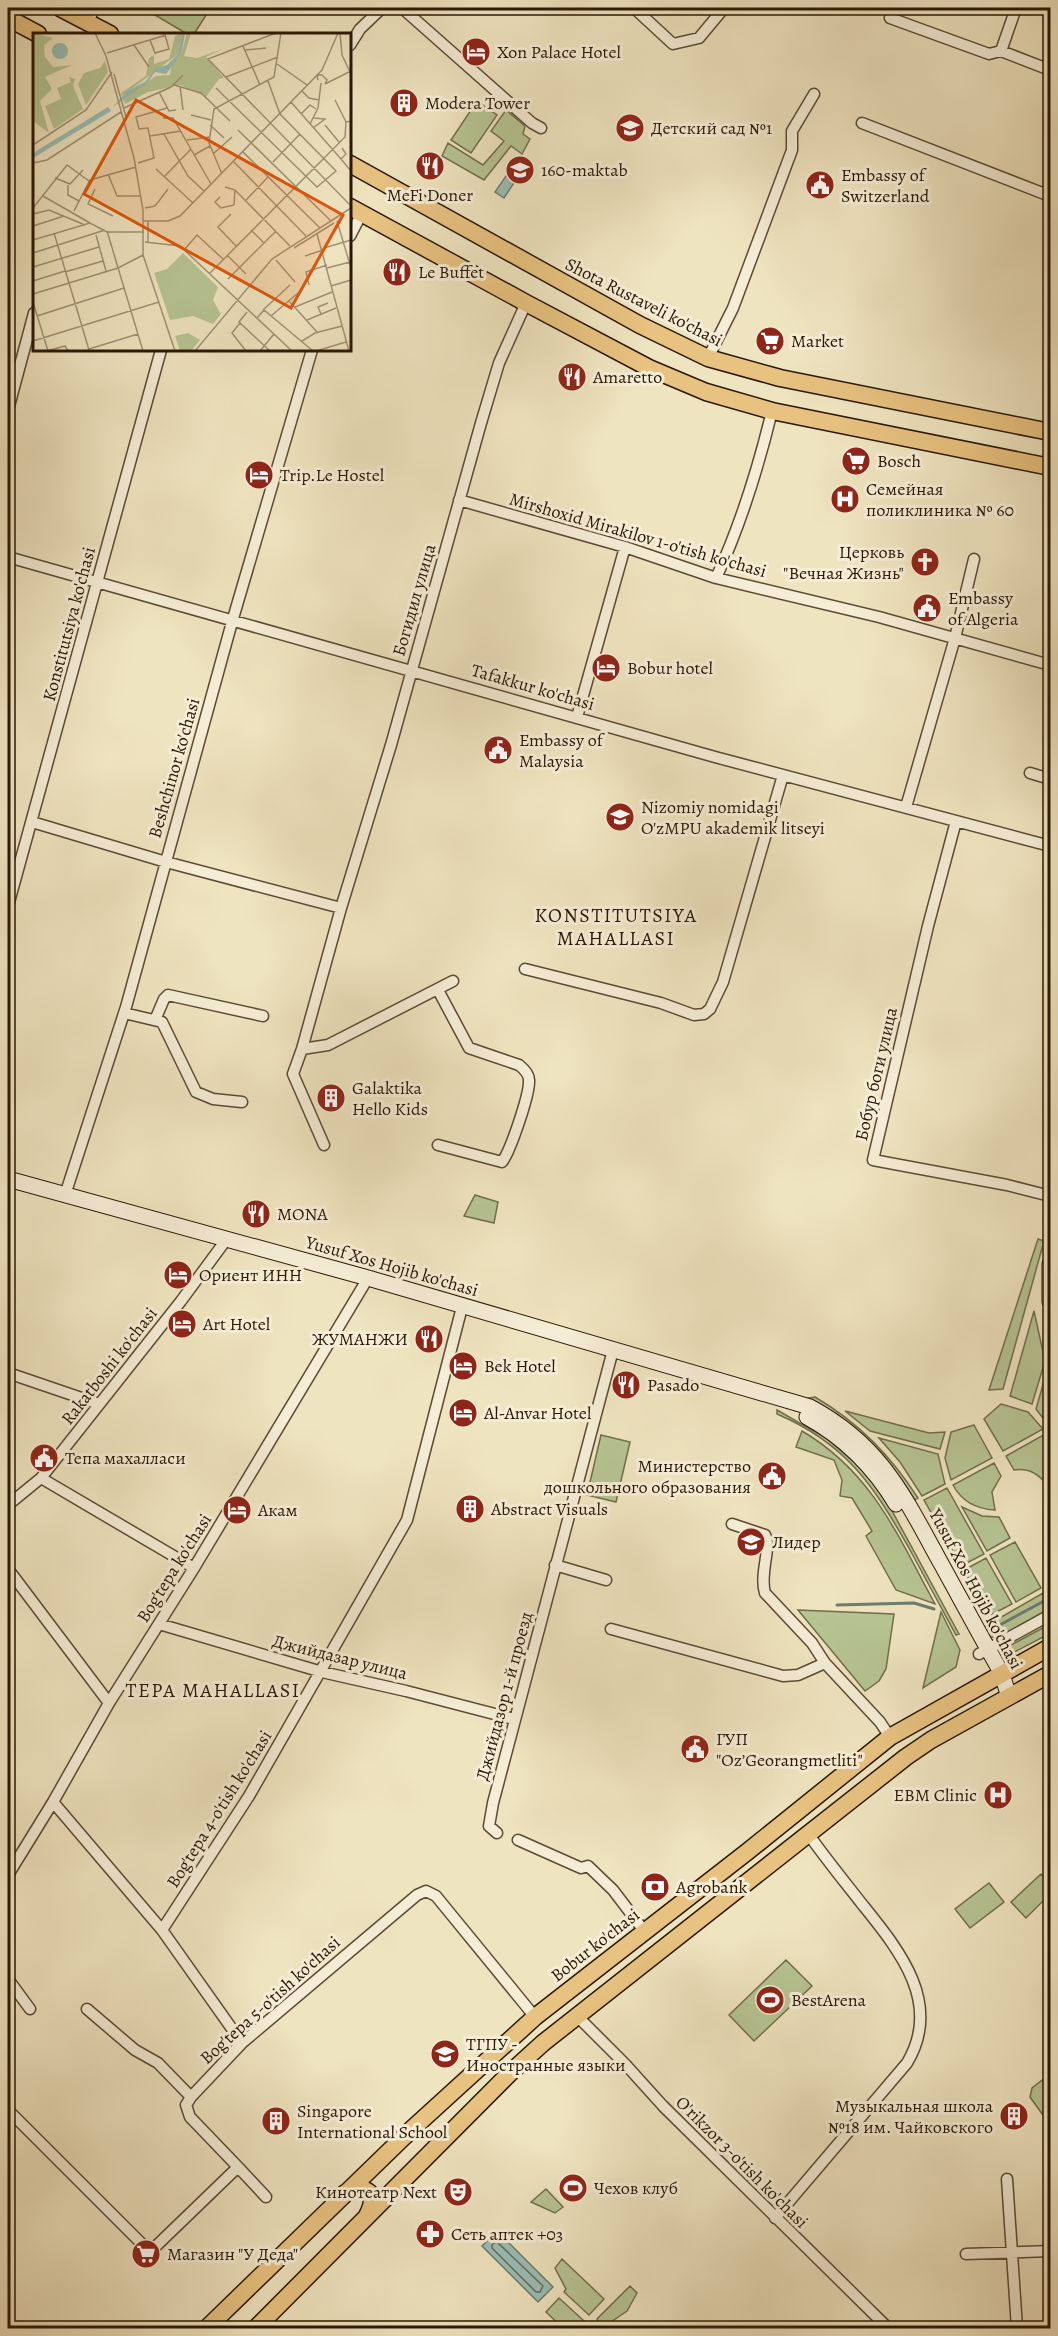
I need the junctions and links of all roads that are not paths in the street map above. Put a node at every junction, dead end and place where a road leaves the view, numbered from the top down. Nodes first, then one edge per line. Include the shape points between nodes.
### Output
1 (60, 8) edge
2 (382, 8) edge
3 (402, 8) edge
4 (634, 8) edge
5 (724, 8) edge
6 (1016, 8) edge
7 (91, 15) edge
8 (8, 18) edge
9 (890, 18) dead end
10 (36, 33) edge
11 (109, 33) edge
12 (351, 43) edge
13 (1001, 51) junction
14 (1050, 70) edge
15 (814, 94) dead end
16 (862, 123) dead end
17 (541, 128) dead end
18 (351, 165) edge
19 (1050, 196) edge
20 (356, 210) edge
21 (351, 232) edge
22 (526, 303) junction
23 (33, 317) edge
24 (161, 351) edge
25 (312, 351) edge
26 (708, 358) junction
27 (8, 410) edge
28 (772, 411) junction
29 (1050, 432) edge
30 (1050, 467) edge
31 (459, 500) junction
32 (625, 548) junction
33 (8, 557) edge
34 (974, 559) dead end
35 (716, 578) junction
36 (97, 584) junction
37 (232, 622) junction
38 (955, 638) junction
39 (1050, 665) edge
40 (412, 670) junction
41 (577, 717) junction
42 (1030, 773) dead end
43 (783, 775) junction
44 (1050, 779) edge
45 (906, 807) junction
46 (956, 821) junction
47 (32, 822) junction
48 (1050, 846) edge
49 (166, 862) junction
50 (8, 906) edge
51 (341, 908) junction
52 (525, 969) dead end
53 (453, 981) dead end
54 (438, 990) junction
55 (124, 1013) junction
56 (262, 1016) dead end
57 (155, 1020) junction
58 (302, 1049) junction
59 (242, 1102) dead end
60 (324, 1145) dead end
61 (438, 1145) dead end
62 (8, 1179) edge
63 (65, 1195) junction
64 (1050, 1196) edge
65 (226, 1240) junction
66 (1050, 1264) edge
67 (368, 1278) junction
68 (1050, 1302) edge
69 (462, 1306) junction
70 (612, 1350) junction
71 (8, 1373) edge
72 (99, 1404) junction
73 (41, 1478) junction
74 (8, 1505) edge
75 (732, 1524) dead end
76 (555, 1565) junction
77 (194, 1568) junction
78 (8, 1569) edge
79 (606, 1580) dead end
80 (1050, 1615) edge
81 (159, 1624) junction
82 (612, 1629) dead end
83 (1050, 1647) edge
84 (984, 1651) junction
85 (825, 1663) junction
86 (322, 1672) junction
87 (1050, 1674) edge
88 (998, 1676) junction
89 (1009, 1697) junction
90 (109, 1703) junction
91 (514, 1719) junction
92 (891, 1737) junction
93 (52, 1802) junction
94 (497, 1833) dead end
95 (809, 1835) junction
96 (518, 1840) dead end
97 (721, 1872) junction
98 (8, 1875) edge
99 (737, 1892) junction
100 (162, 1930) junction
101 (645, 1932) junction
102 (8, 1979) edge
103 (30, 2009) dead end
104 (87, 2009) dead end
105 (576, 2016) junction
106 (535, 2017) junction
107 (242, 2043) junction
108 (190, 2097) junction
109 (8, 2110) edge
110 (238, 2167) junction
111 (1007, 2179) dead end
112 (345, 2193) junction
113 (266, 2197) dead end
114 (367, 2217) dead end
115 (776, 2218) junction
116 (1050, 2251) edge
117 (1013, 2253) junction
118 (966, 2254) dead end
119 (207, 2328) edge
120 (256, 2328) edge
121 (888, 2328) edge
122 (1017, 2328) edge

1 - 7 main road
2 - 12 street
3 - 17 street
4 - 5 street via 673,44 699,38
6 - 13 street
7 - 11 main road
8 - 10 main road
9 - 13 street via 989,54
13 - 14 street
15 - 26 street via 792,131 792,150 733,309
16 - 19 street
18 - 26 main road, Shota Rustaveli ko'chasi via 640,325
20 - 21 street
20 - 22 main road
22 - 28 main road via 680,381
22 - 31 street, Богидил улица via 499,363
23 - 27 street
24 - 36 street, Konstitutsiya ko'chasi
25 - 37 street, Beshchinor ko'chasi
26 - 29 main road, Shota Rustaveli ko'chasi via 780,378
28 - 30 main road
28 - 35 street via 750,495
31 - 32 street, Mirshoxid Mirakilov 1-o'tish ko'chasi
31 - 40 street, Богидил улица
32 - 35 street, Mirshoxid Mirakilov 1-o'tish ko'chasi
32 - 41 street
33 - 36 street, Tafakkur ko'chasi
34 - 38 street
35 - 38 street, Mirshoxid Mirakilov 1-o'tish ko'chasi
36 - 37 street, Tafakkur ko'chasi
36 - 47 street, Konstitutsiya ko'chasi
37 - 40 street, Tafakkur ko'chasi
37 - 49 street, Beshchinor ko'chasi
38 - 39 street, Mirshoxid Mirakilov 1-o'tish ko'chasi
38 - 45 street
40 - 41 street, Tafakkur ko'chasi
40 - 51 street, Богидил улица
41 - 43 street, Tafakkur ko'chasi
42 - 44 street
43 - 45 street, Tafakkur ko'chasi
43 - 52 street via 723,982 704,1014 694,1015
45 - 46 street, Tafakkur ko'chasi
46 - 48 street, Tafakkur ko'chasi
46 - 64 street, Бобур боги улица via 873,1160
47 - 49 street
47 - 50 street, Konstitutsiya ko'chasi
49 - 51 street
49 - 55 street, Beshchinor ko'chasi
51 - 58 street, Богидил улица
53 - 54 street
54 - 58 street via 328,1045
54 - 61 street via 469,1048 519,1065 530,1080 519,1123 502,1162
55 - 57 street
55 - 63 street, Beshchinor ko'chasi
56 - 57 street via 168,995
57 - 59 street via 162,1022 196,1092 213,1099
58 - 60 street, Богидил улица via 293,1074
62 - 63 main road, Yusuf Xos Hojib ko'chasi
63 - 65 main road, Yusuf Xos Hojib ko'chasi
65 - 67 main road, Yusuf Xos Hojib ko'chasi
65 - 72 street, Rakatboshi ko'chasi
66 - 68 main road
67 - 69 main road, Yusuf Xos Hojib ko'chasi
67 - 77 street, Bog'tepa ko'chasi
69 - 70 main road, Yusuf Xos Hojib ko'chasi
69 - 86 street, Bog'tepa 4-o'tish ko'chasi via 407,1520
70 - 76 street, Джийдазор 1-й проезд
70 - 84 main road, Yusuf Xos Hojib ko'chasi via 799,1402 850,1432 876,1457 909,1506
71 - 72 street
72 - 73 street, Rakatboshi ko'chasi
73 - 74 street, Rakatboshi ko'chasi
73 - 77 street
75 - 85 street via 768,1538 762,1582 765,1593 812,1643
76 - 79 street
76 - 91 street, Джийдазор 1-й проезд
77 - 81 street, Bog'tepa ko'chasi
78 - 90 street
80 - 84 street
81 - 86 street, Джийдазар улица
81 - 90 street, Bog'tepa ko'chasi
82 - 85 street via 783,1676 798,1675
83 - 88 main road, Bobur ko'chasi
84 - 88 main road, Yusuf Xos Hojib ko'chasi
85 - 92 street
86 - 91 street, Джийдазар улица
86 - 100 street, Bog'tepa 4-o'tish ko'chasi via 249,1796
87 - 89 main road
88 - 89 main road, Yusuf Xos Hojib ko'chasi
88 - 92 main road, Bobur ko'chasi
89 - 95 main road via 920,1748
90 - 93 street, Bog'tepa ko'chasi
91 - 94 street, Джийдазор 1-й проезд via 489,1826
92 - 97 main road, Bobur ko'chasi
93 - 98 street, Bog'tepa ko'chasi
93 - 100 street
95 - 99 main road
95 - 115 street via 909,1970 921,2014 919,2037 907,2063
96 - 101 street via 581,1868 588,1866 613,1890
97 - 99 main road
97 - 101 main road, Bobur ko'chasi
99 - 105 main road
100 - 107 street
101 - 106 main road, Bobur ko'chasi
102 - 103 street
104 - 108 street via 135,2050 158,2063
105 - 115 street, O'rikzor 3-o'tish ko'chasi
105 - 120 main road via 511,2072
106 - 107 street, Bog'tepa 5-o'tish ko'chasi via 436,1896 426,1891
106 - 112 main road, Bobur ko'chasi
107 - 108 street, Bog'tepa 5-o'tish ko'chasi
108 - 110 street via 186,2105 190,2117
109 - 110 street via 147,2249 153,2249
110 - 113 street
111 - 117 street
112 - 114 main road via 357,2189 369,2192 373,2198
112 - 119 main road, Bobur ko'chasi
115 - 121 street, O'rikzor 3-o'tish ko'chasi
116 - 117 street
117 - 118 street
117 - 122 street

